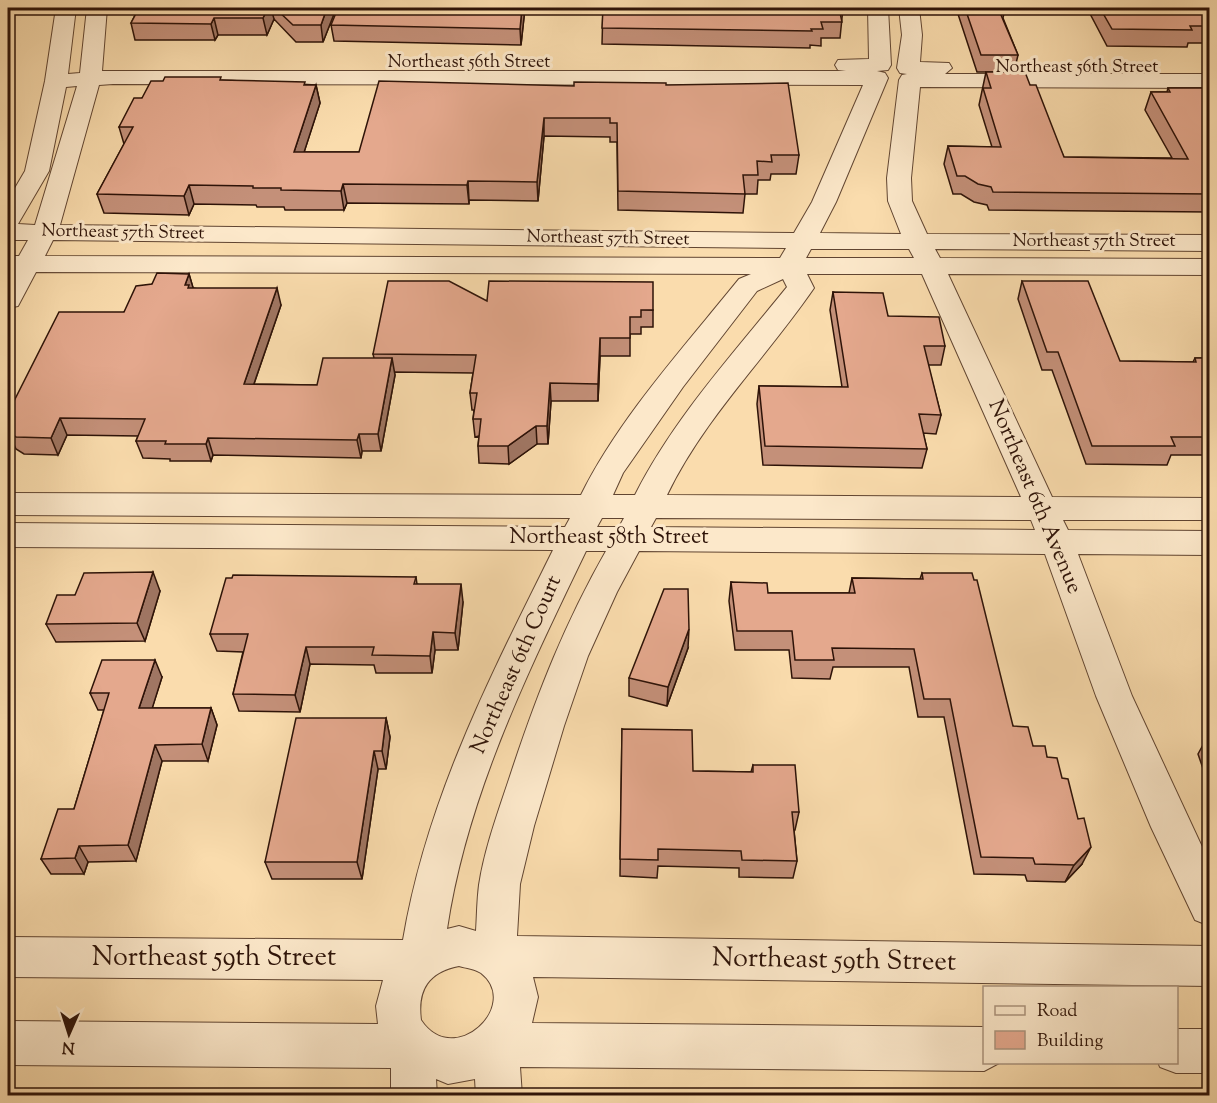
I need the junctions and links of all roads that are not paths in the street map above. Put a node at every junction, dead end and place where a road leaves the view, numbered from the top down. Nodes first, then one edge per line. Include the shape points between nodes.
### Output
1 (66, 8) edge
2 (98, 8) edge
3 (878, 8) edge
4 (909, 8) edge
5 (1209, 68) edge
6 (92, 70) junction
7 (58, 72) junction
8 (878, 72) junction
9 (909, 74) junction
10 (1209, 81) edge
11 (8, 220) edge
12 (8, 232) edge
13 (45, 232) junction
14 (1209, 243) edge
15 (796, 254) junction
16 (925, 255) junction
17 (18, 264) edge
18 (1209, 267) edge
19 (8, 300) edge
20 (8, 504) edge
21 (591, 506) junction
22 (644, 506) junction
23 (1042, 507) junction
24 (1209, 509) edge
25 (8, 535) edge
26 (575, 538) junction
27 (630, 538) junction
28 (1057, 542) junction
29 (1209, 543) edge
30 (1209, 907) edge
31 (495, 956) junction
32 (8, 957) edge
33 (421, 960) junction
34 (1209, 966) edge
35 (8, 1043) edge
36 (496, 1045) junction
37 (413, 1046) junction
38 (983, 1049) edge
39 (1178, 1051) edge
40 (1209, 1051) edge
41 (414, 1095) edge
42 (499, 1095) edge

1 - 7 street
2 - 6 street
3 - 8 street
4 - 9 street, Northeast 6th Avenue
5 - 9 street, Northeast 56th Street
6 - 7 street, Northeast 56th Street
6 - 8 street, Northeast 56th Street
6 - 13 street
7 - 11 street via 37,171
8 - 9 street, Northeast 56th Street via 891,64
8 - 15 street via 824,202
9 - 10 street, Northeast 56th Street
9 - 16 street, Northeast 6th Avenue via 899,189 903,210
12 - 13 street, Northeast 57th Street
13 - 15 street, Northeast 57th Street
13 - 17 street
14 - 16 street, Northeast 57th Street
15 - 16 street, Northeast 57th Street
15 - 17 street, Northeast 57th Street
15 - 21 street, Northeast 6th Court via 748,285 609,470
15 - 22 street, Northeast 6th Court via 801,288 697,418
16 - 18 street, Northeast 57th Street
16 - 23 street, Northeast 6th Avenue
17 - 19 street
20 - 21 street, Northeast 58th Street
21 - 22 street, Northeast 58th Street
21 - 26 street, Northeast 6th Court
22 - 23 street, Northeast 58th Street
22 - 27 street, Northeast 6th Court
23 - 24 street, Northeast 58th Street
23 - 28 street, Northeast 6th Avenue
25 - 26 street, Northeast 58th Street
26 - 27 street, Northeast 58th Street
26 - 33 street, Northeast 6th Court via 499,695 461,794 431,897
27 - 28 street, Northeast 58th Street
27 - 31 street, Northeast 6th Court via 570,656 545,726 500,884
28 - 29 street, Northeast 58th Street
28 - 30 street, Northeast 6th Avenue via 1114,696
31 - 33 street via 478,948 459,946 438,950
31 - 34 street, Northeast 59th Street
31 - 36 street via 507,967 518,998 515,1015
32 - 33 street, Northeast 59th Street
33 - 37 street via 407,975 399,993 397,1012 401,1030
35 - 37 street
36 - 37 street via 462,1061 427,1056
36 - 38 street
36 - 42 street
37 - 41 street
39 - 40 street

